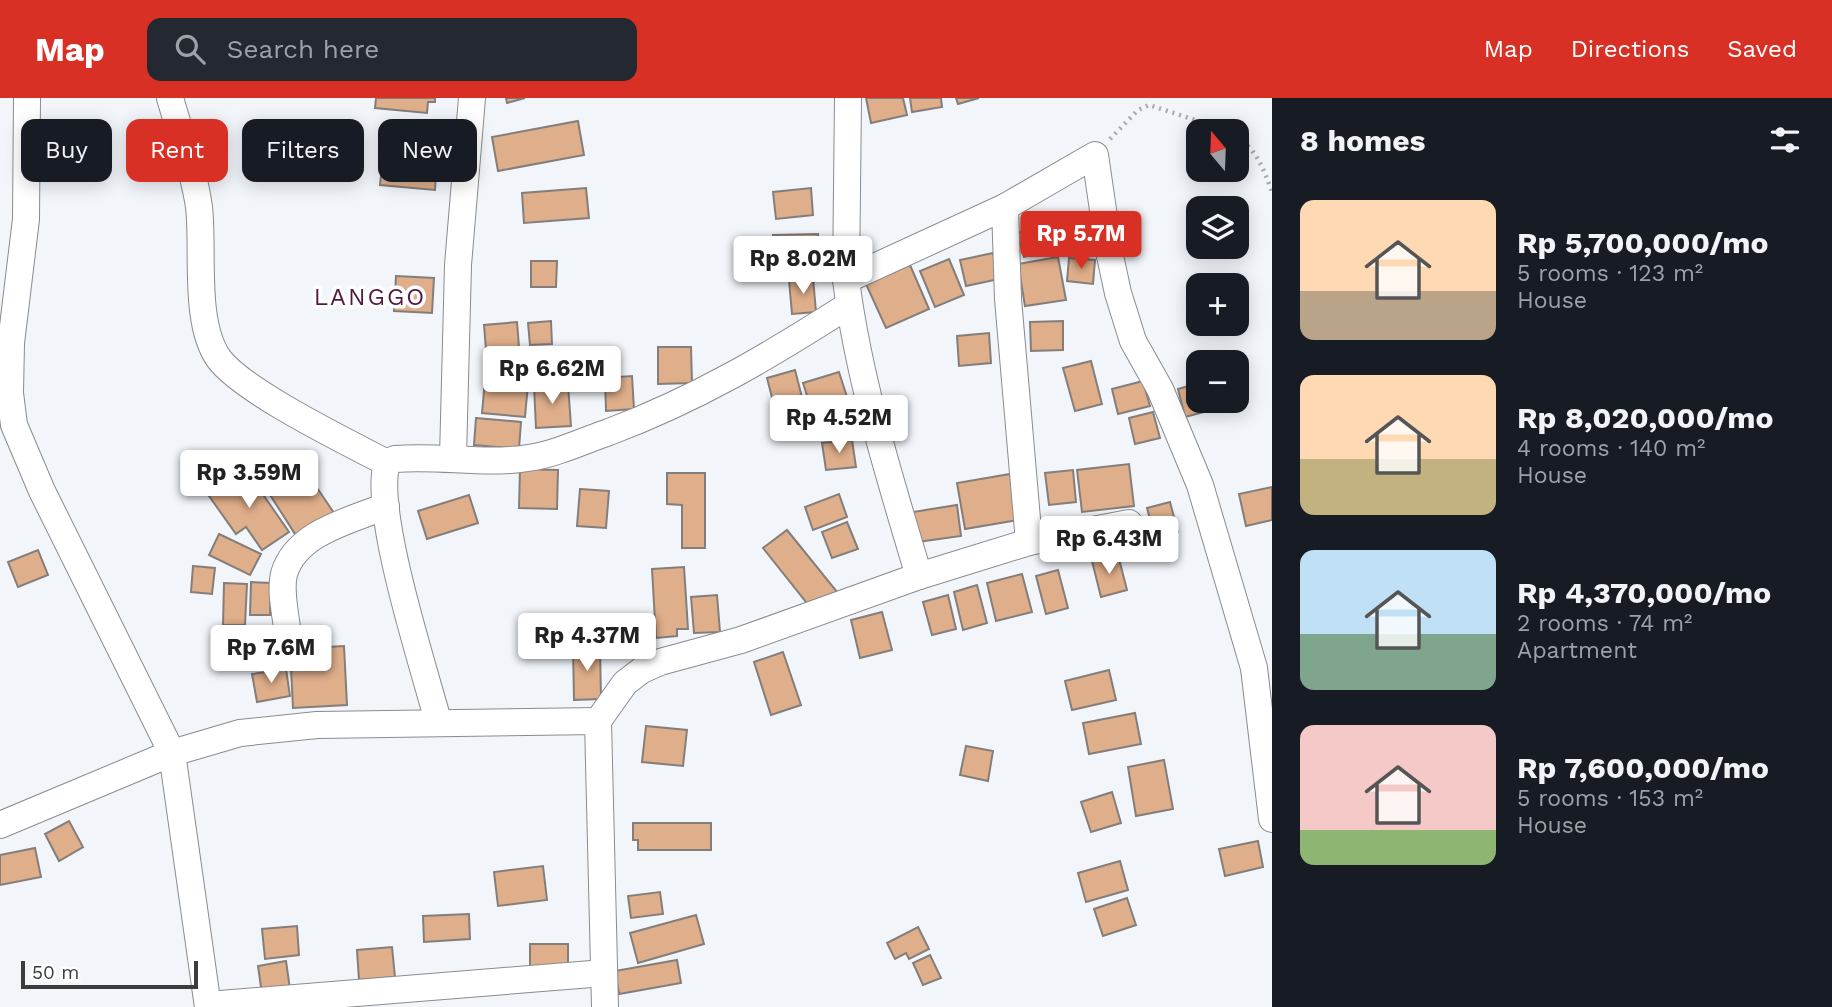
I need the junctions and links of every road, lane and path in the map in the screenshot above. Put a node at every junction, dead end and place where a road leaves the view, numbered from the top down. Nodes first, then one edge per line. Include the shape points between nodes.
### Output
1 (27, 98) edge
2 (170, 98) edge
3 (472, 98) edge
4 (848, 98) edge
5 (1192, 119) edge
6 (1250, 147) edge
7 (1095, 155) junction
8 (1272, 192) edge
9 (1005, 207) junction
10 (848, 292) junction
11 (453, 457) junction
12 (387, 463) junction
13 (386, 506) junction
14 (1129, 523) dead end
15 (1029, 542) junction
16 (919, 576) junction
17 (287, 628) dead end
18 (598, 721) junction
19 (438, 722) junction
20 (172, 753) junction
21 (1272, 819) edge
22 (0, 825) edge
23 (604, 973) junction
24 (208, 1006) edge
25 (605, 1007) edge

1 - 20 street via 26,219 10,393 14,425
2 - 12 street via 199,206 200,287 218,358 238,378
3 - 11 street via 458,265
4 - 10 street
5 - 7 path via 1149,105 1138,110
6 - 8 path
7 - 9 street
7 - 21 street via 1118,293 1133,341 1160,389 1200,485 1254,668
9 - 10 street
9 - 15 street via 1007,299
10 - 11 street via 754,366 651,416 530,458
10 - 16 street via 878,439
11 - 12 street
12 - 13 street
13 - 17 street via 313,538 294,554 283,584
13 - 19 street
14 - 15 street
15 - 16 street
16 - 18 street via 642,670 625,683
18 - 19 street
18 - 23 street
19 - 20 street via 317,725 240,733
20 - 22 street
20 - 24 street
23 - 24 street
23 - 25 street

